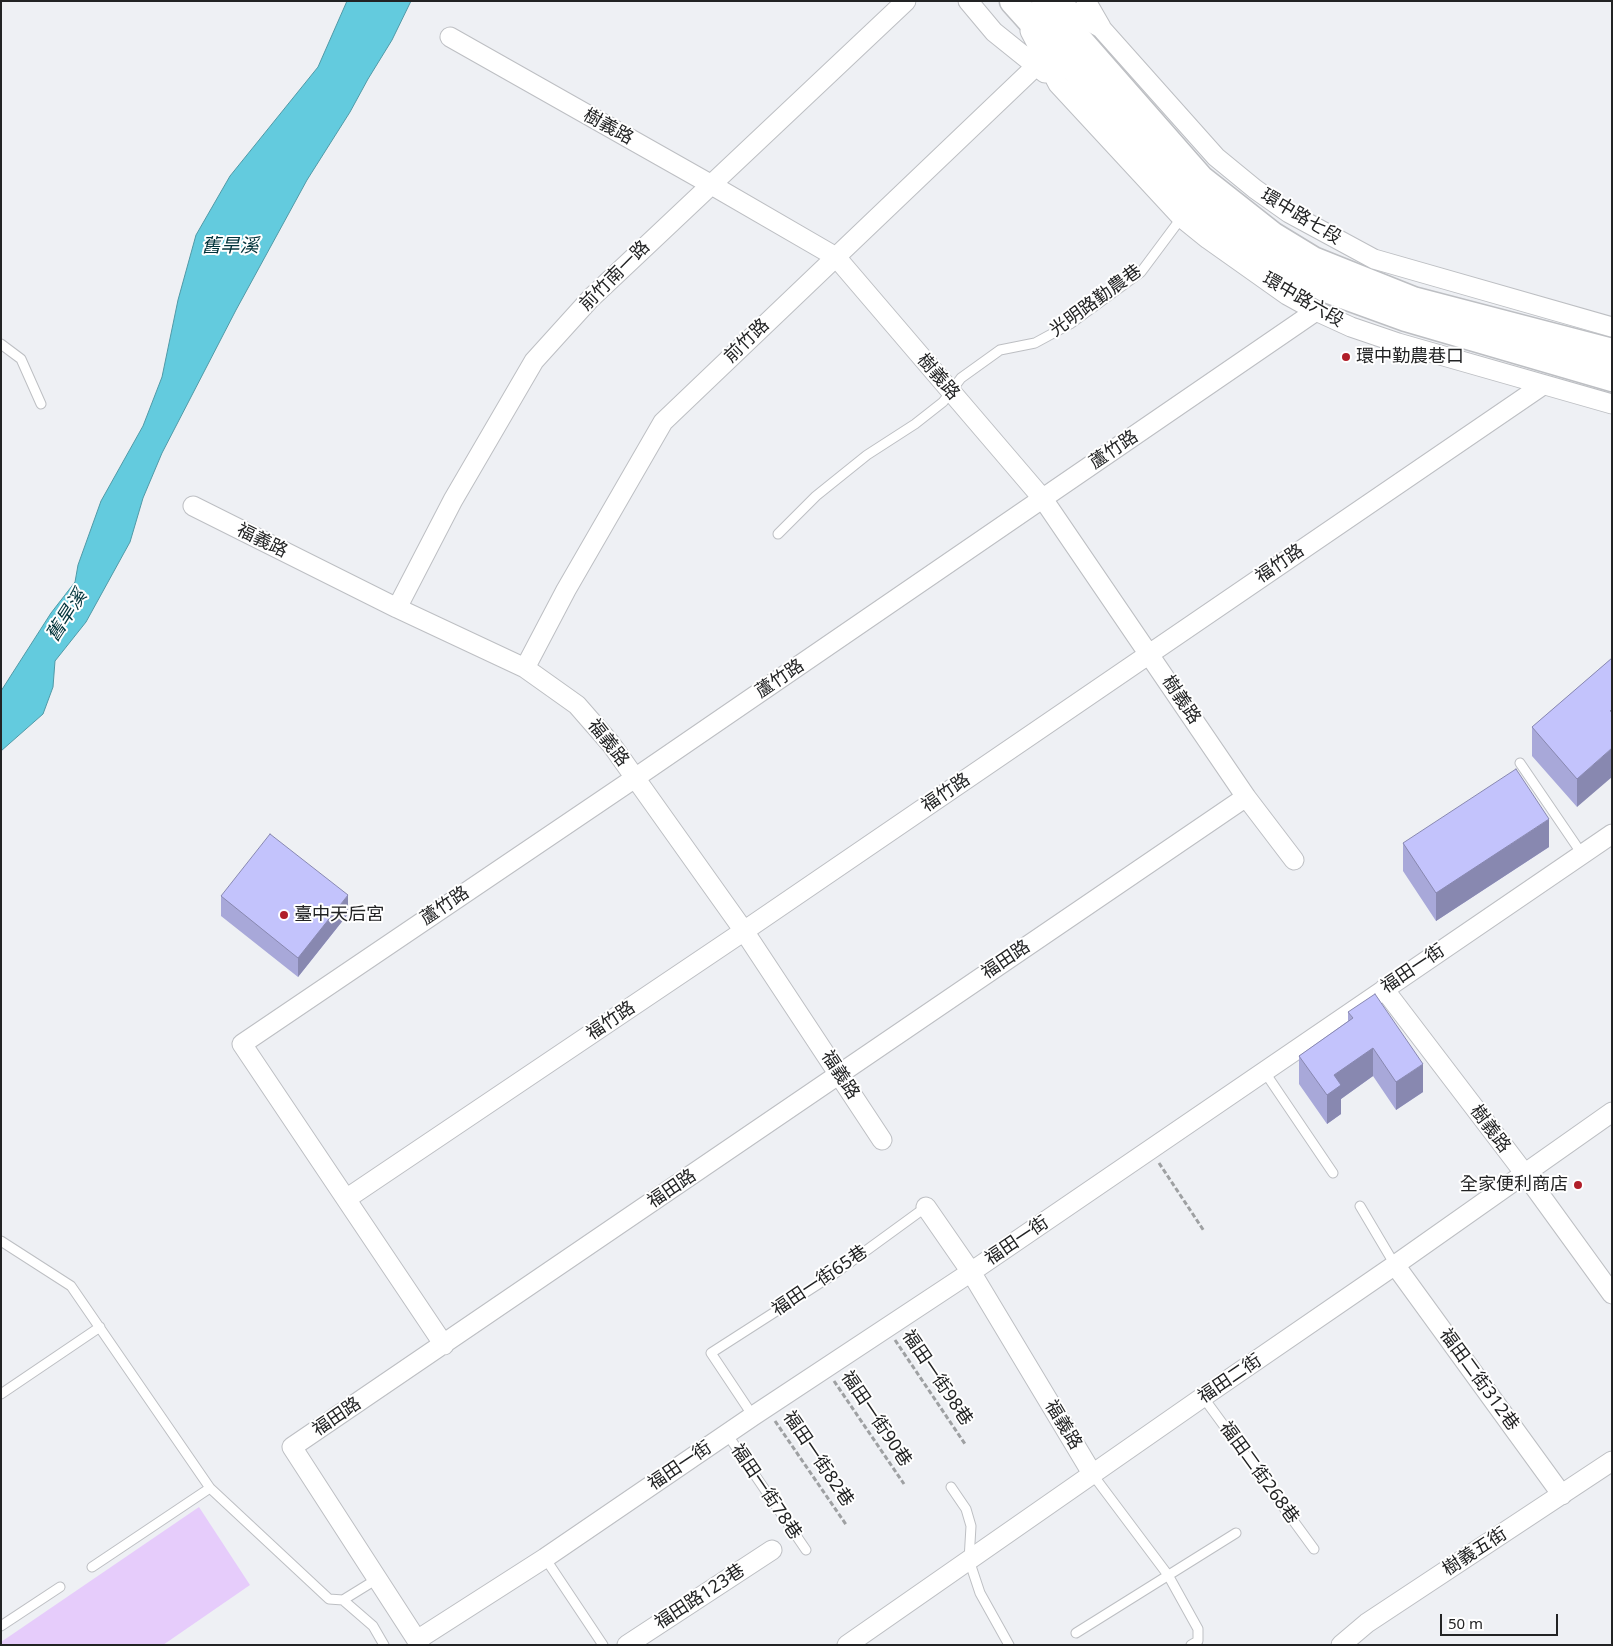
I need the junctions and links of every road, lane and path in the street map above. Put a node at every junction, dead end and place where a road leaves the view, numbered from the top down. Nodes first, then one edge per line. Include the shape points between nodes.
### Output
1 (906, 1) edge
2 (968, 1) edge
3 (1045, 1) edge
4 (1054, 1) edge
5 (1086, 1) edge
6 (1015, 3) edge
7 (1102, 28) junction
8 (450, 38) dead end
9 (1036, 66) junction
10 (1058, 84) junction
11 (1200, 183) junction
12 (710, 184) junction
13 (836, 257) junction
14 (1316, 312) junction
15 (1612, 327) edge
16 (1, 344) edge
17 (1612, 352) edge
18 (1612, 378) edge
19 (1544, 385) junction
20 (951, 392) junction
21 (41, 404) dead end
22 (1612, 404) edge
23 (1043, 499) junction
24 (193, 506) dead end
25 (778, 534) dead end
26 (397, 608) junction
27 (1149, 653) junction
28 (525, 668) junction
29 (1520, 763) dead end
30 (635, 778) junction
31 (1246, 797) junction
32 (1612, 834) edge
33 (1582, 854) junction
34 (1294, 860) dead end
35 (744, 931) junction
36 (1384, 989) junction
37 (1264, 1071) junction
38 (840, 1074) junction
39 (1612, 1112) edge
40 (882, 1140) dead end
41 (1151, 1149) junction
42 (1334, 1173) dead end
43 (1524, 1174) junction
44 (346, 1199) junction
45 (1360, 1206) dead end
46 (926, 1207) joint
47 (1204, 1231) dead end
48 (1, 1241) edge
49 (1395, 1265) junction
50 (970, 1272) junction
51 (1612, 1294) edge
52 (100, 1327) junction
53 (887, 1328) junction
54 (444, 1345) junction
55 (825, 1368) junction
56 (1, 1394) edge
57 (1203, 1396) junction
58 (760, 1412) junction
59 (727, 1434) junction
60 (965, 1444) dead end
61 (1612, 1461) edge
62 (1093, 1475) junction
63 (904, 1484) dead end
64 (951, 1487) dead end
65 (210, 1488) junction
66 (1562, 1495) junction
67 (846, 1526) dead end
68 (1236, 1533) dead end
69 (1314, 1549) dead end
70 (772, 1550) dead end
71 (806, 1550) dead end
72 (544, 1558) junction
73 (969, 1560) junction
74 (92, 1567) dead end
75 (1168, 1575) junction
76 (377, 1579) junction
77 (60, 1587) dead end
78 (343, 1600) junction
79 (1, 1626) edge
80 (1076, 1632) dead end
81 (418, 1643) edge
82 (384, 1645) edge
83 (603, 1645) edge
84 (627, 1645) edge
85 (847, 1645) edge
86 (1009, 1645) edge
87 (1191, 1645) edge
88 (1341, 1645) edge

1 - 12 street, 前竹南一路
2 - 9 street via 994,32
3 - 11 street, 環中路七段
4 - 7 street, 環中路七段
5 - 7 street
6 - 10 street, 環中路七段
6 - 11 street, 環中路七段
7 - 11 street, 環中路七段
8 - 12 street, 樹義路
9 - 10 street
9 - 13 street, 前竹路
10 - 11 street, 環中路七段
11 - 14 street, 環中路六段 via 1208,240
11 - 15 street, 環中路七段 via 1255,189 1289,214 1374,259
11 - 17 street via 1272,235 1322,264 1412,300
11 - 18 street, 環中路六段 via 1227,227 1326,289 1406,318
11 - 20 lane, 光明路勤農巷 via 1141,272 1070,324 1035,344 1000,350 961,378
12 - 13 street, 樹義路
12 - 26 street, 前竹南一路 via 591,298 534,361 453,500
13 - 20 street, 樹義路
13 - 28 street, 前竹路 via 663,422
14 - 19 street, 環中路六段 via 1398,343
14 - 23 street, 蘆竹路
16 - 21 lane via 21,360
19 - 22 street, 環中路六段
19 - 27 street, 福竹路
20 - 23 street, 樹義路
20 - 25 lane, 光明路勤農巷 via 915,424 867,455 816,496
23 - 27 street, 樹義路
23 - 30 street, 蘆竹路
24 - 26 street, 福義路
26 - 28 street, 福義路
27 - 31 street, 樹義路
27 - 35 street, 福竹路
28 - 30 street, 福義路 via 577,705
29 - 33 lane
30 - 35 street, 福義路
30 - 44 street, 蘆竹路 via 242,1044
31 - 34 street, 樹義路
31 - 38 street, 福田路
32 - 33 street, 福田一街
33 - 36 street, 福田一街
35 - 38 street, 福義路
35 - 44 street, 福竹路
36 - 37 street, 福田一街
36 - 43 street, 樹義路
37 - 41 street, 福田一街
37 - 42 lane
38 - 40 street, 福義路
38 - 54 street, 福田路
39 - 43 street, 福田二街
41 - 47 path
41 - 50 street, 福田一街
43 - 49 street, 福田二街
43 - 51 street, 樹義路
44 - 54 street
45 - 49 lane
46 - 50 street, 福田一街65巷
46 - 58 lane, 福田一街65巷 via 834,1274 711,1353
48 - 52 lane via 72,1286
49 - 57 street, 福田二街
49 - 66 street, 福田二街312巷
50 - 53 street, 福田一街
50 - 62 street, 福義路
52 - 56 lane
52 - 65 lane
53 - 55 street, 福田一街
53 - 60 path, 福田一街98巷
54 - 76 street, 福田路 via 292,1447
55 - 58 street, 福田一街
55 - 63 path, 福田一街90巷
57 - 62 street, 福田二街
57 - 69 lane, 福田二街268巷
58 - 59 street, 福田一街
58 - 67 path, 福田一街82巷
59 - 71 lane, 福田一街78巷
59 - 72 street, 福田一街
61 - 66 street, 樹義五街
62 - 73 street, 福田二街
62 - 75 lane
64 - 73 lane via 966,1509 971,1526
65 - 74 lane
65 - 78 lane via 329,1599
66 - 88 street, 樹義五街 via 1367,1623
68 - 75 lane
70 - 84 street, 福田路123巷
72 - 81 street, 福田一街
72 - 83 lane
73 - 85 street, 福田二街
73 - 86 lane via 980,1593
75 - 80 lane
75 - 87 lane via 1198,1629 1198,1640
76 - 78 lane
76 - 81 street, 福田路
77 - 79 lane
78 - 82 lane via 373,1626

